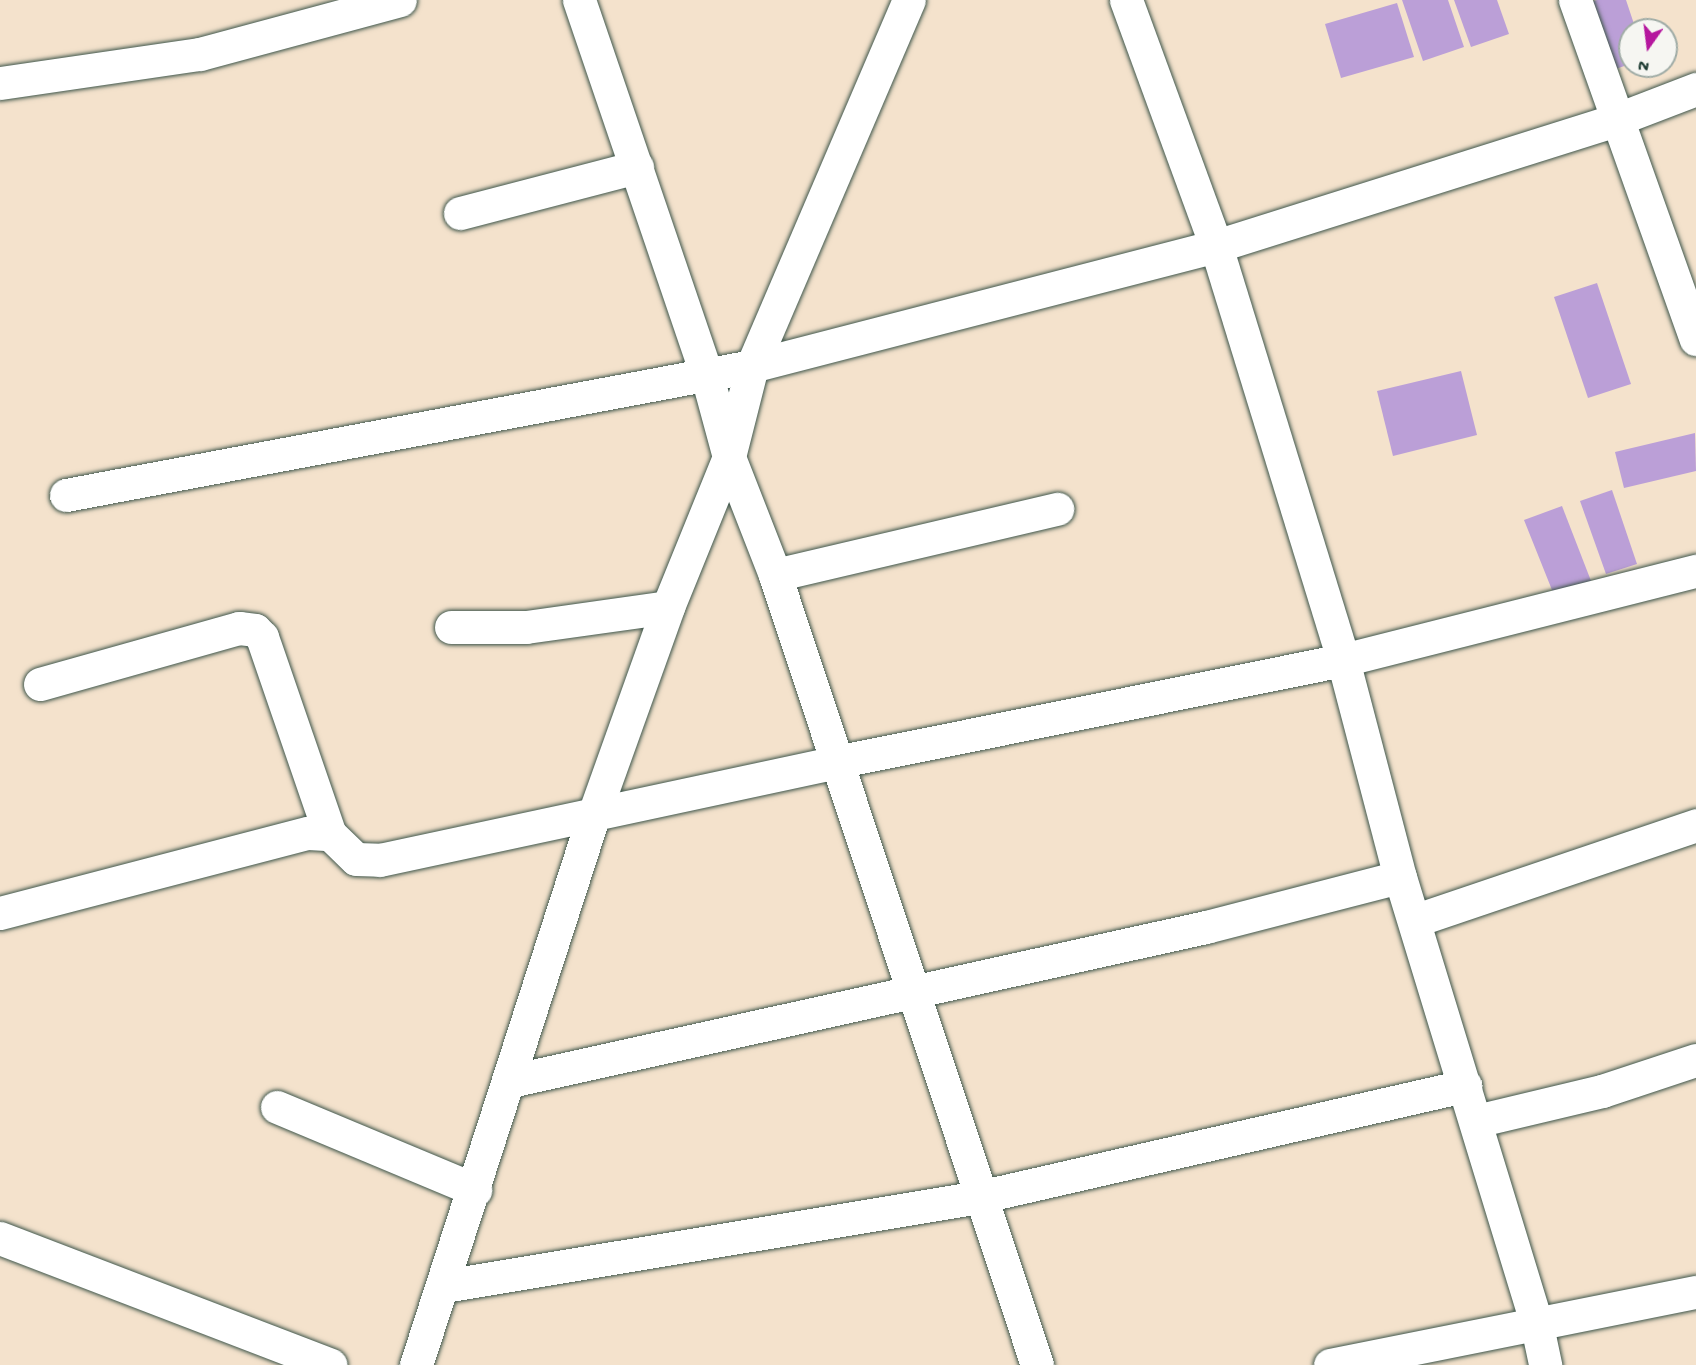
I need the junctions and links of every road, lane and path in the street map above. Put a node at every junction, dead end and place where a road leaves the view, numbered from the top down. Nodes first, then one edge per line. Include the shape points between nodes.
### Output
1 (400, 0) edge
2 (579, 0) edge
3 (909, 0) edge
4 (1126, 0) edge
5 (1575, 0) edge
6 (0, 83) edge
7 (1696, 89) edge
8 (1618, 119) junction
9 (637, 167) junction
10 (460, 213) dead end
11 (1216, 246) junction
12 (1695, 332) edge
13 (752, 366) junction
14 (707, 376) junction
15 (729, 457) junction
16 (66, 495) dead end
17 (1057, 509) dead end
18 (1696, 571) edge
19 (775, 575) junction
20 (668, 607) junction
21 (451, 627) dead end
22 (1343, 660) junction
23 (40, 684) dead end
24 (836, 762) junction
25 (594, 814) junction
26 (1696, 825) edge
27 (330, 834) junction
28 (1400, 877) junction
29 (0, 913) edge
30 (1416, 920) junction
31 (910, 992) junction
32 (1696, 1060) edge
33 (510, 1082) junction
34 (1466, 1086) junction
35 (277, 1107) dead end
36 (1476, 1121) junction
37 (475, 1190) junction
38 (979, 1197) junction
39 (0, 1238) edge
40 (444, 1286) junction
41 (1696, 1292) edge
42 (1538, 1326) junction
43 (330, 1365) edge
44 (416, 1365) edge
45 (1037, 1365) edge
46 (1330, 1365) edge
47 (1545, 1365) edge

1 - 6 street via 201,54
2 - 9 street
3 - 13 street
4 - 11 street
5 - 8 street
7 - 8 street
8 - 11 street
8 - 12 street
9 - 10 street
9 - 14 street
11 - 13 street
11 - 22 street
13 - 14 street
13 - 15 street
14 - 15 street
14 - 16 street
15 - 19 street
15 - 20 street
17 - 19 street
18 - 22 street
19 - 24 street
20 - 21 street via 526,627
20 - 25 street
22 - 24 street
22 - 28 street
23 - 27 street via 239,628 255,630 262,637
24 - 25 street
24 - 31 street
25 - 27 street via 366,862 356,859
25 - 33 street
26 - 30 street
27 - 29 street via 285,837
28 - 30 street
28 - 31 street via 1206,927
30 - 34 street
31 - 33 street
31 - 38 street
32 - 36 street via 1602,1091
33 - 37 street
34 - 36 street
34 - 38 street
35 - 37 street
36 - 42 street
37 - 40 street
38 - 40 street
38 - 45 street
39 - 43 street
40 - 44 street
41 - 42 street
42 - 46 street
42 - 47 street

